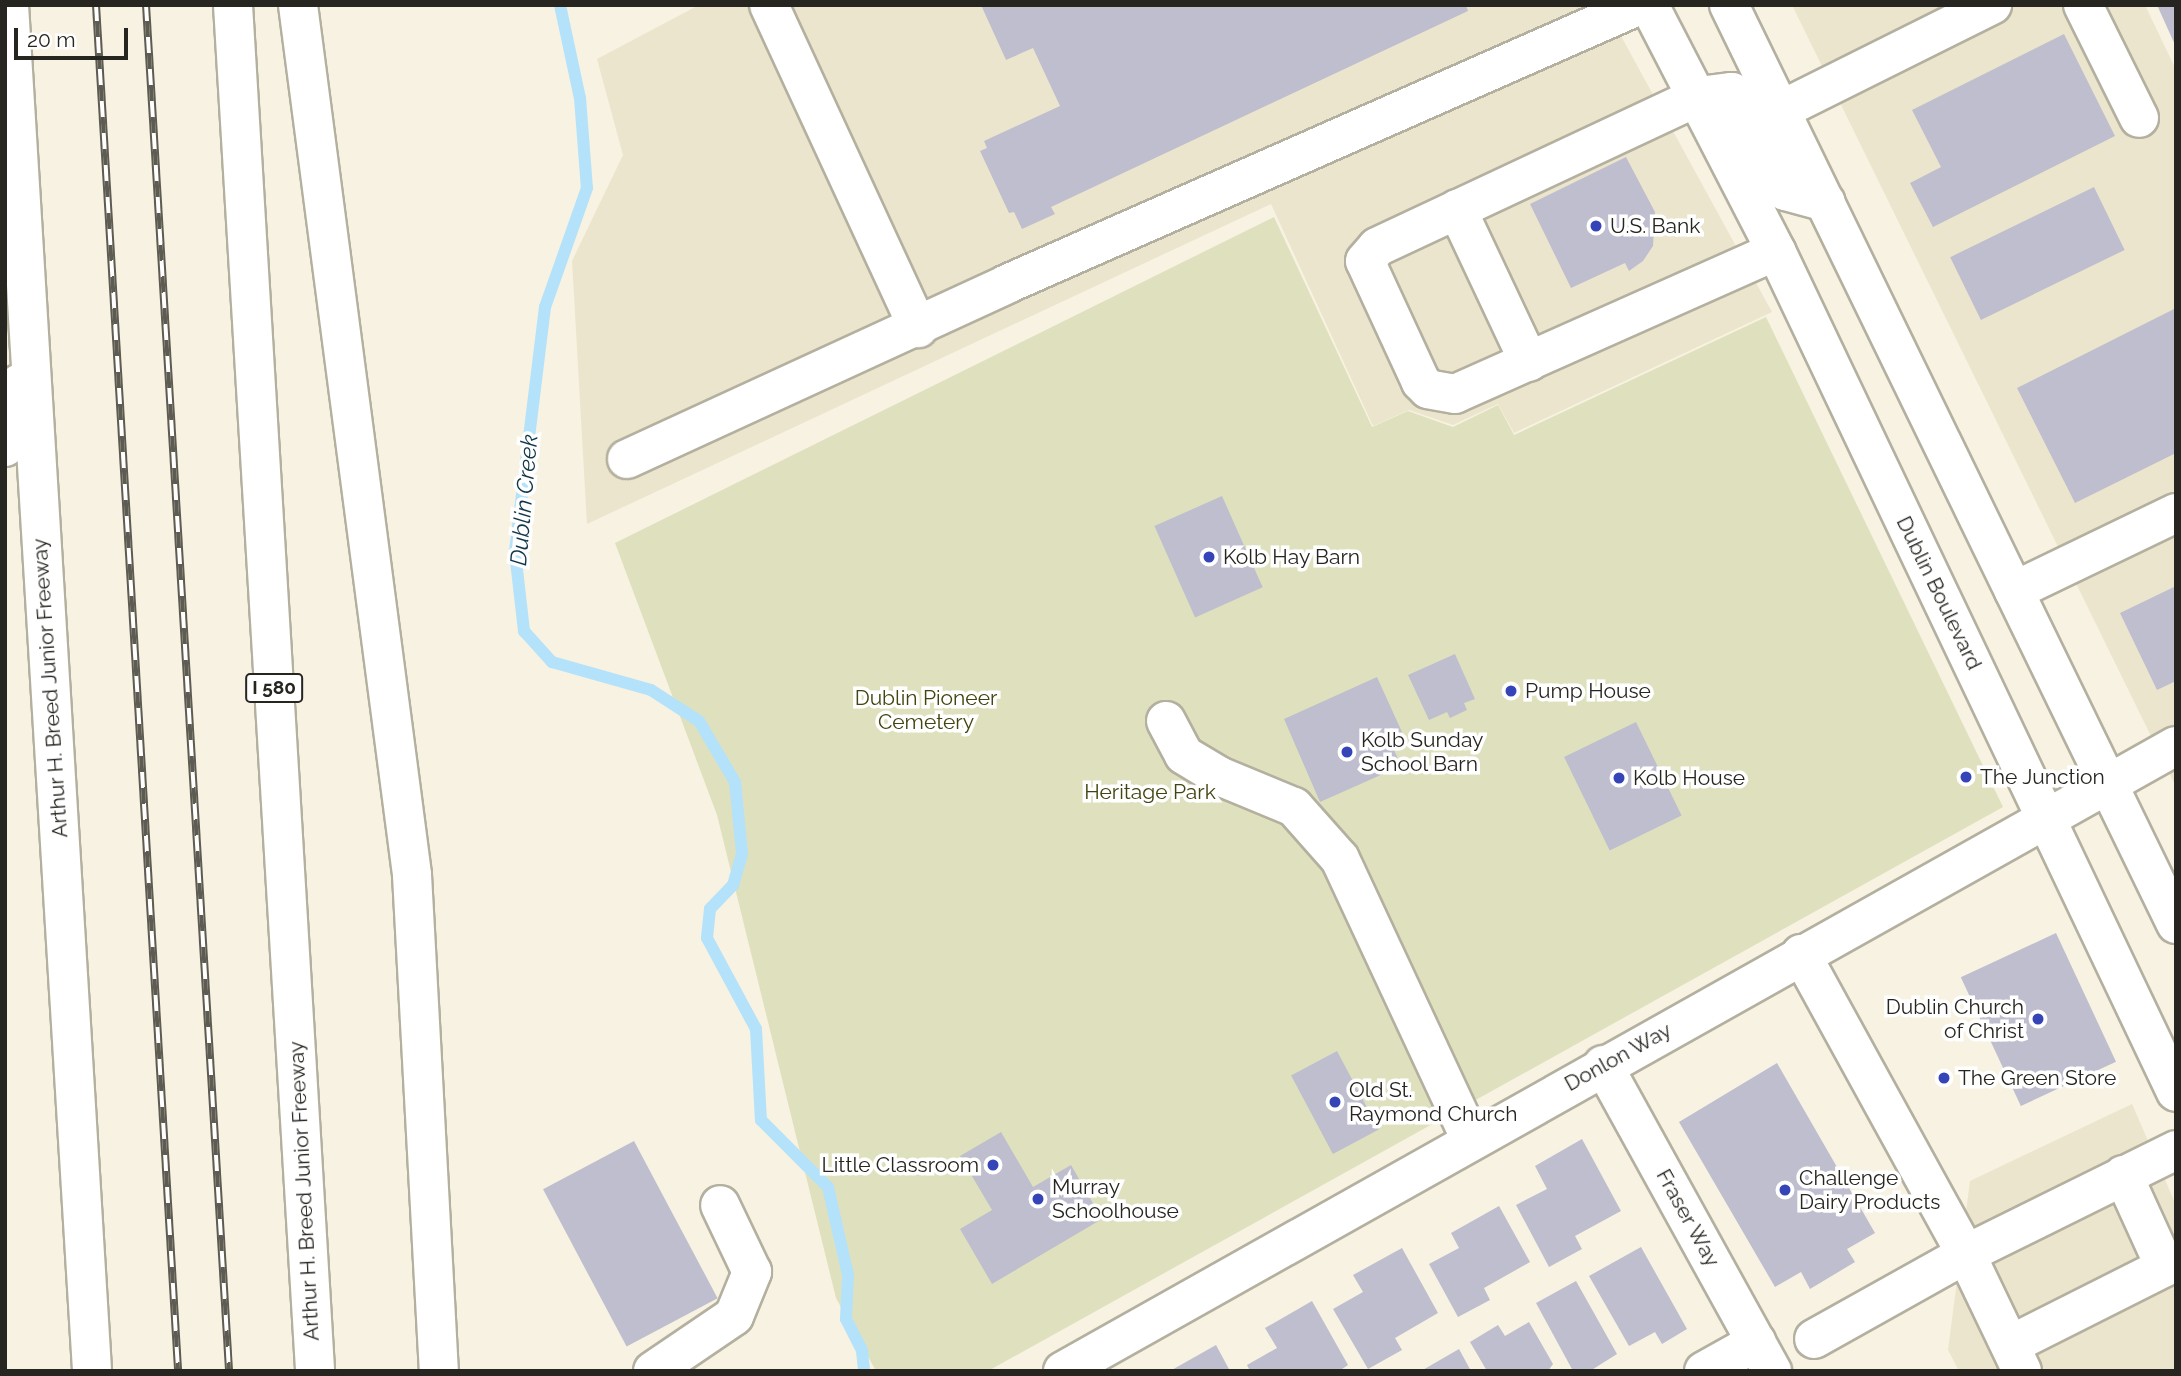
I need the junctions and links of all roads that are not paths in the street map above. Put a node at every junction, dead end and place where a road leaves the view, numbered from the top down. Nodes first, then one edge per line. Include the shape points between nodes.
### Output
1 (9, 5) edge
2 (233, 5) edge
3 (298, 5) edge
4 (769, 5) edge
5 (1640, 5) edge
6 (1649, 5) edge
7 (1729, 5) edge
8 (1992, 5) edge
9 (2083, 5) edge
10 (1699, 96) junction
11 (1781, 110) junction
12 (2139, 118) dead end
13 (1826, 202) junction
14 (1457, 209) junction
15 (1776, 251) junction
16 (918, 328) junction
17 (29, 341) junction
18 (1529, 362) junction
19 (5, 447) edge
20 (627, 459) dead end
21 (2176, 513) edge
22 (2014, 591) junction
23 (1166, 721) dead end
24 (2176, 746) edge
25 (2107, 784) junction
26 (2046, 818) junction
27 (2176, 924) edge
28 (1801, 954) junction
29 (1603, 1065) junction
30 (2176, 1092) edge
31 (1471, 1140) junction
32 (2176, 1150) edge
33 (2123, 1175) junction
34 (720, 1205) dead end
35 (1966, 1254) junction
36 (434, 1260) junction
37 (1814, 1339) dead end
38 (1764, 1356) edge
39 (2016, 1358) edge
40 (92, 1371) edge
41 (315, 1371) edge
42 (439, 1371) edge
43 (459, 1371) edge
44 (653, 1371) edge
45 (1063, 1371) edge
46 (1704, 1371) edge

1 - 17 main road, Arthur H. Breed Junior Freeway
2 - 41 main road, Arthur H. Breed Junior Freeway / I 580
3 - 36 main road via 412,875
4 - 16 main road
5 - 16 main road via 1007,284
6 - 10 main road, Dublin Boulevard
7 - 11 main road
8 - 11 main road
9 - 12 main road
10 - 13 main road via 1732,92 1785,191
10 - 14 main road
10 - 15 main road, Dublin Boulevard
11 - 13 main road
13 - 22 main road
14 - 18 main road
14 - 18 main road via 1377,247 1366,261 1366,269 1428,388 1463,392
15 - 18 main road
15 - 26 main road, Dublin Boulevard
16 - 20 main road
17 - 19 main road
17 - 40 main road, Arthur H. Breed Junior Freeway
21 - 22 main road
22 - 25 main road
23 - 31 main road via 1184,755 1219,776 1294,807 1340,859
24 - 25 main road, Donlon Way
25 - 26 main road, Donlon Way
25 - 27 main road
26 - 28 main road, Donlon Way
26 - 30 main road, Dublin Boulevard
28 - 29 main road, Donlon Way
28 - 35 main road
29 - 31 main road, Donlon Way
29 - 38 main road, Fraser Way
31 - 45 main road, Donlon Way
32 - 33 main road
33 - 35 main road
33 - 39 main road via 2165,1267
34 - 44 main road via 752,1272 734,1316
35 - 37 main road
35 - 39 main road
36 - 42 main road
36 - 43 main road
38 - 46 main road

